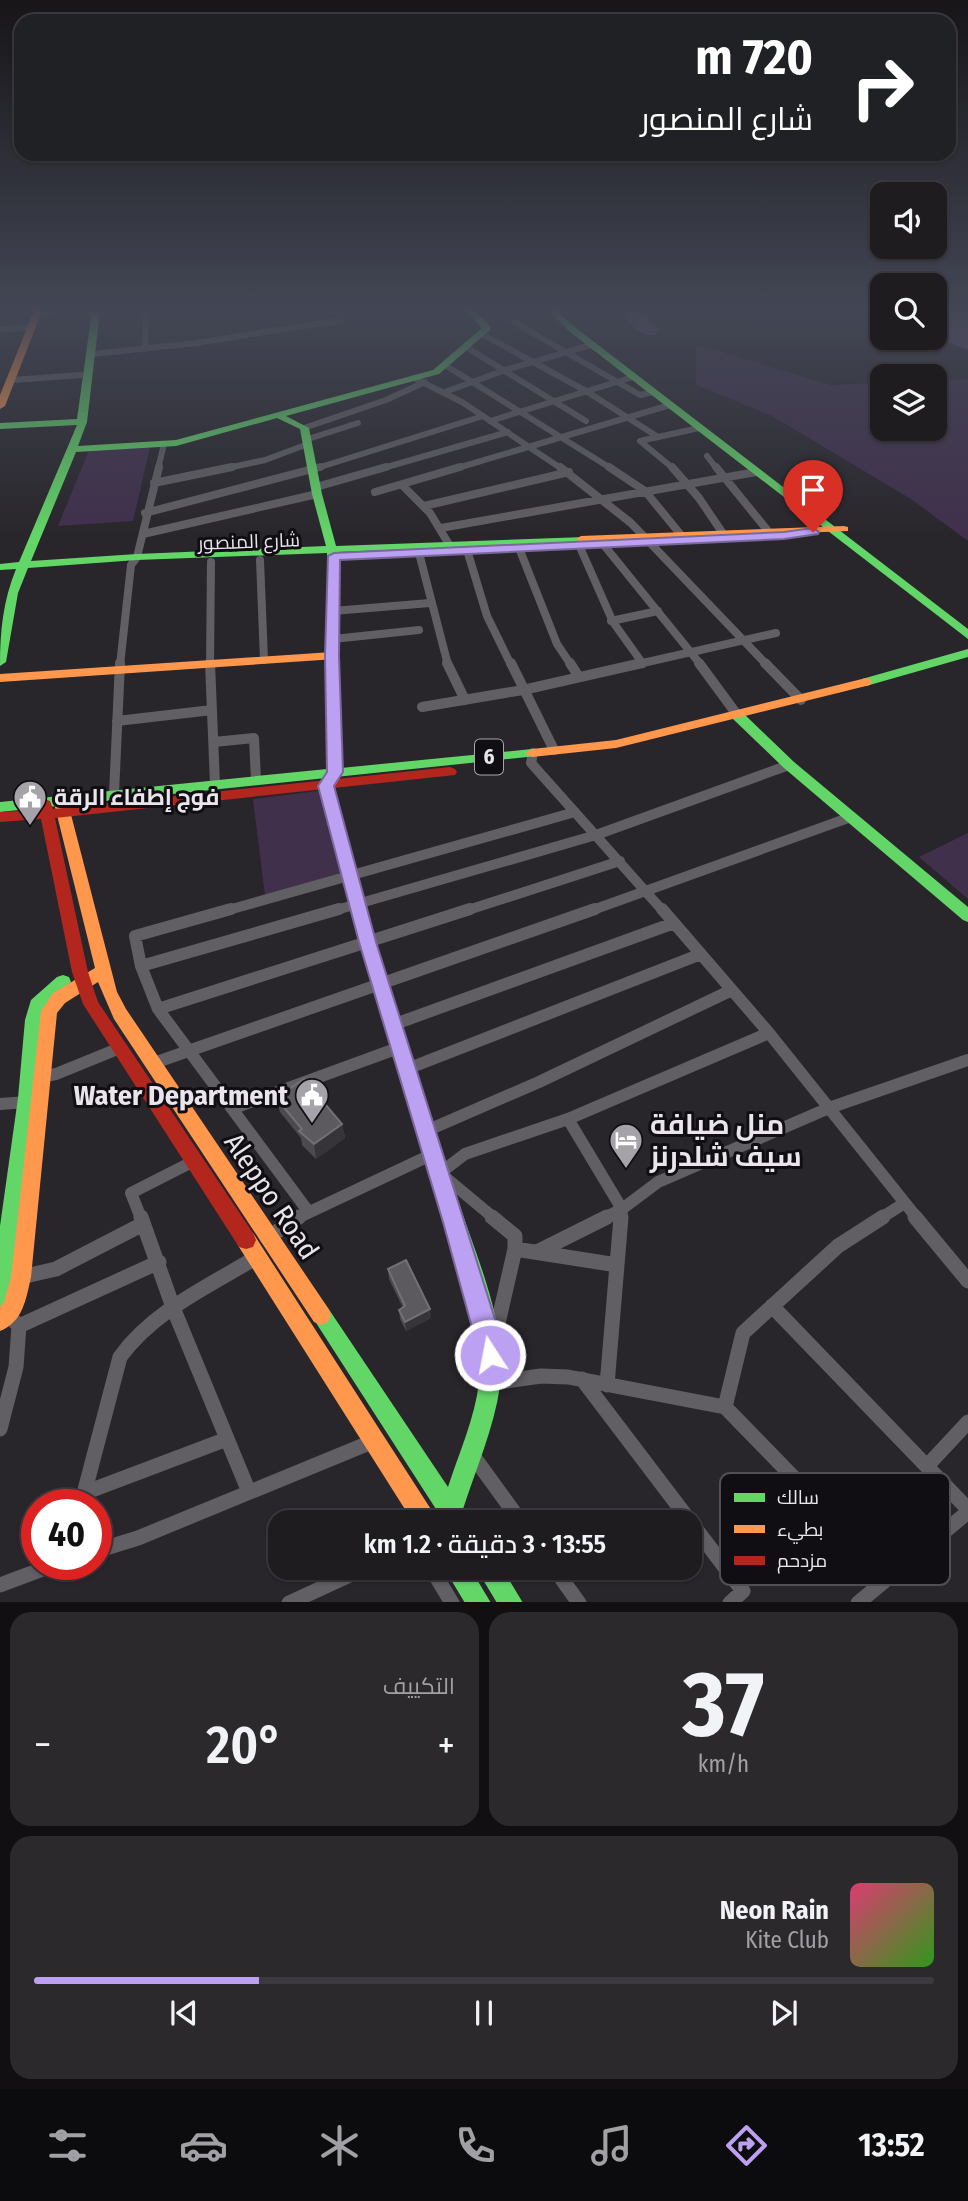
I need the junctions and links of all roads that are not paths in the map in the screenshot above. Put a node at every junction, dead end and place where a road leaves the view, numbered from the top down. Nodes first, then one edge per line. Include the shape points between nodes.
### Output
1 (9, 386) edge
2 (80, 386) edge
3 (85, 386) edge
4 (396, 386) edge
5 (409, 386) edge
6 (431, 386) edge
7 (462, 386) edge
8 (479, 386) edge
9 (530, 386) edge
10 (577, 386) edge
11 (603, 386) edge
12 (623, 386) edge
13 (645, 386) edge
14 (655, 386) edge
15 (586, 391) junction
16 (445, 392) junction
17 (653, 392) junction
18 (555, 401) junction
19 (670, 405) junction
20 (0, 406) edge
21 (522, 411) junction
22 (278, 415) junction
23 (630, 417) junction
24 (486, 418) junction
25 (586, 421) dead end
26 (358, 423) dead end
27 (77, 425) junction
28 (699, 428) junction
29 (0, 429) edge
30 (508, 432) junction
31 (307, 437) junction
32 (658, 437) junction
33 (566, 438) junction
34 (164, 444) junction
35 (531, 448) junction
36 (72, 449) junction
37 (707, 456) dead end
38 (313, 469) junction
39 (569, 472) junction
40 (756, 472) junction
41 (725, 477) junction
42 (154, 483) junction
43 (686, 484) junction
44 (402, 485) junction
45 (317, 490) junction
46 (645, 491) junction
47 (375, 492) dead end
48 (606, 498) junction
49 (424, 506) junction
50 (145, 513) junction
51 (441, 528) junction
52 (839, 530) junction
53 (768, 531) junction
54 (794, 533) junction
55 (143, 534) junction
56 (681, 535) junction
57 (724, 536) junction
58 (649, 539) junction
59 (603, 544) junction
60 (579, 545) junction
61 (519, 548) junction
62 (457, 549) junction
63 (419, 553) junction
64 (333, 554) junction
65 (260, 560) junction
66 (877, 560) junction
67 (134, 561) junction
68 (211, 562) junction
69 (12, 570) edge
70 (430, 603) junction
71 (0, 605) edge
72 (333, 611) junction
73 (658, 611) junction
74 (611, 621) junction
75 (968, 622) edge
76 (419, 631) dead end
77 (776, 633) dead end
78 (968, 635) edge
79 (333, 639) junction
80 (743, 641) junction
81 (692, 653) junction
82 (968, 653) edge
83 (332, 656) junction
84 (264, 660) junction
85 (0, 662) edge
86 (210, 664) junction
87 (643, 664) junction
88 (968, 665) edge
89 (119, 670) junction
90 (579, 677) junction
91 (0, 678) edge
92 (523, 690) junction
93 (465, 700) junction
94 (801, 700) junction
95 (422, 707) dead end
96 (212, 710) junction
97 (742, 720) junction
98 (117, 721) junction
99 (214, 742) junction
100 (554, 751) junction
101 (532, 758) junction
102 (789, 765) junction
103 (335, 772) junction
104 (256, 780) junction
105 (215, 784) junction
106 (326, 786) junction
107 (114, 794) junction
108 (0, 807) edge
109 (62, 807) junction
110 (45, 808) junction
111 (575, 811) junction
112 (0, 817) edge
113 (850, 817) junction
114 (596, 835) junction
115 (620, 861) junction
116 (350, 875) junction
117 (647, 891) junction
118 (358, 904) junction
119 (968, 916) edge
120 (674, 923) junction
121 (368, 942) junction
122 (701, 954) junction
123 (103, 965) junction
124 (141, 966) junction
125 (82, 977) junction
126 (382, 982) junction
127 (732, 990) junction
128 (158, 1009) junction
129 (395, 1024) junction
130 (769, 1033) junction
131 (401, 1047) junction
132 (120, 1048) junction
133 (189, 1051) junction
134 (968, 1060) edge
135 (153, 1063) junction
136 (407, 1069) junction
137 (40, 1077) junction
138 (27, 1102) junction
139 (0, 1104) edge
140 (233, 1108) junction
141 (830, 1108) junction
142 (568, 1119) junction
143 (426, 1131) junction
144 (433, 1154) junction
145 (194, 1161) junction
146 (440, 1173) junction
147 (903, 1204) junction
148 (622, 1209) junction
149 (307, 1211) junction
150 (143, 1224) junction
151 (269, 1235) junction
152 (515, 1249) junction
153 (539, 1251) junction
154 (257, 1257) junction
155 (159, 1262) junction
156 (617, 1265) junction
157 (21, 1277) junction
158 (968, 1281) edge
159 (0, 1297) edge
160 (772, 1306) junction
161 (174, 1310) junction
162 (9, 1321) edge
163 (490, 1355) junction
164 (582, 1379) junction
165 (490, 1382) junction
166 (607, 1385) junction
167 (725, 1407) junction
168 (968, 1422) edge
169 (0, 1429) edge
170 (396, 1429) junction
171 (227, 1438) junction
172 (374, 1441) junction
173 (468, 1450) junction
174 (927, 1466) junction
175 (789, 1473) edge
176 (933, 1473) edge
177 (85, 1489) edge
178 (106, 1489) edge
179 (950, 1491) edge
180 (249, 1492) junction
181 (418, 1510) edge
182 (449, 1510) edge
183 (455, 1510) edge
184 (512, 1510) edge
185 (968, 1511) edge
186 (950, 1526) edge
187 (112, 1546) edge
188 (720, 1561) edge
189 (21, 1577) edge
190 (338, 1580) edge
191 (438, 1580) edge
192 (464, 1580) edge
193 (496, 1580) edge
194 (563, 1580) edge
195 (0, 1585) edge
196 (738, 1585) edge
197 (879, 1585) edge
198 (289, 1602) edge
199 (452, 1602) edge
200 (479, 1602) edge
201 (511, 1602) edge
202 (579, 1602) edge
203 (730, 1602) edge
204 (858, 1602) edge

1 - 20 main road
2 - 27 main road
3 - 27 main road
4 - 22 main road
5 - 31 street
6 - 16 street
7 - 16 street
8 - 21 street
9 - 18 street
10 - 15 street
11 - 15 street
12 - 17 street via 640,395
13 - 17 main road
14 - 52 main road
15 - 18 street
15 - 23 street
16 - 24 street
17 - 19 main road
18 - 21 street
18 - 25 street
19 - 23 street
19 - 28 main road
21 - 24 street
21 - 33 street
22 - 31 main road
22 - 34 main road
23 - 32 street
23 - 33 street
24 - 30 street
24 - 38 street
26 - 31 street
27 - 29 main road
27 - 36 main road
27 - 69 main road
28 - 32 street
28 - 40 main road
30 - 35 street
30 - 45 street
31 - 38 main road
31 - 42 street via 265,460
32 - 43 street via 640,441 655,449
33 - 35 street
33 - 46 street
34 - 36 main road
34 - 42 street
35 - 39 street
35 - 44 street
36 - 69 main road
37 - 41 street
38 - 45 main road
38 - 50 street
39 - 48 street
39 - 49 street
40 - 41 street
40 - 52 main road
41 - 43 street
41 - 53 street
42 - 50 street
43 - 46 street
43 - 57 street
44 - 47 street
44 - 49 street
45 - 55 street
45 - 64 main road
46 - 48 street
46 - 56 street
48 - 51 street
48 - 58 street
49 - 51 street
50 - 55 street
51 - 62 street
52 - 54 main road, شارع المنصور
52 - 66 main road
53 - 54 main road, شارع المنصور
53 - 57 main road, شارع المنصور
54 - 57 main road, شارع المنصور
55 - 67 street
56 - 57 main road, شارع المنصور
56 - 58 main road, شارع المنصور
57 - 58 main road, شارع المنصور
58 - 59 main road, شارع المنصور
58 - 62 main road, شارع المنصور
58 - 80 street
59 - 60 main road, شارع المنصور
59 - 73 street
60 - 61 main road, شارع المنصور
60 - 74 street
61 - 62 main road, شارع المنصور
61 - 90 street via 546,621
62 - 63 main road, شارع المنصور
62 - 64 main road, شارع المنصور
62 - 92 street
63 - 64 main road, شارع المنصور
63 - 70 street
64 - 65 main road, شارع المنصور
64 - 67 main road, شارع المنصور
64 - 72 main road
65 - 68 main road, شارع المنصور
65 - 84 street
66 - 75 main road
66 - 78 main road
67 - 68 main road, شارع المنصور
67 - 69 main road, شارع المنصور
67 - 89 street
68 - 86 street
69 - 71 main road
69 - 85 main road
70 - 72 street
70 - 93 street via 445,659
72 - 79 main road
73 - 74 street
73 - 81 street
74 - 87 street
76 - 79 street
77 - 80 street
79 - 83 main road
80 - 81 street
80 - 94 street
81 - 87 street
81 - 97 street
82 - 94 main road, 6
83 - 84 main road
83 - 103 main road
84 - 86 main road
86 - 89 main road
86 - 96 street
87 - 90 street
88 - 97 main road, 6
89 - 91 main road
89 - 98 street
90 - 92 street
92 - 93 street
92 - 100 street
93 - 95 street
94 - 97 main road, 6
96 - 98 street
96 - 99 street
97 - 100 main road, 6
97 - 101 main road, 6 via 619,752
97 - 102 main road
98 - 107 street
99 - 104 street via 254,738
99 - 105 street
100 - 101 main road, 6
101 - 103 main road, 6
101 - 106 main road, 6
101 - 111 street
102 - 113 main road
102 - 114 street
103 - 104 main road, 6
103 - 106 main road
104 - 105 main road, 6
105 - 107 main road, 6
106 - 109 main road, 6
106 - 116 main road
107 - 109 main road, 6
108 - 110 main road, 6
109 - 110 main road, 6
109 - 123 main road, Aleppo Road
110 - 112 main road, 6
110 - 125 main road, Aleppo Road
111 - 114 street
111 - 116 street
113 - 117 street
113 - 119 main road
114 - 115 street
114 - 118 street
115 - 117 street
115 - 121 street
116 - 118 main road
116 - 124 street via 135,936
117 - 120 street
117 - 126 street
118 - 121 main road
118 - 124 street
120 - 122 street
120 - 129 street
121 - 126 main road
121 - 128 street
122 - 127 street
122 - 136 street
123 - 125 main road
123 - 135 main road, Aleppo Road via 120,1014
124 - 128 street
125 - 132 main road, Aleppo Road via 91,1004
125 - 137 main road via 49,1011
125 - 138 main road via 57,986 37,1005
126 - 129 main road
126 - 133 street
127 - 130 street
127 - 143 street
128 - 133 street
129 - 131 main road
130 - 141 street
130 - 142 street
131 - 136 main road
131 - 140 street
132 - 137 street
132 - 145 main road, Aleppo Road
133 - 135 street
133 - 140 street
134 - 141 street
135 - 151 main road, Aleppo Road
136 - 143 main road
137 - 157 main road
138 - 139 street
138 - 159 main road
140 - 149 street
141 - 147 street
141 - 148 street via 658,1182
142 - 146 street via 465,1154
142 - 148 street
143 - 144 main road
144 - 146 main road
144 - 149 street
145 - 150 street via 131,1193
145 - 154 main road, Aleppo Road
146 - 152 street via 515,1236
146 - 163 main road
147 - 158 street
147 - 160 street via 838,1246
148 - 153 street
148 - 156 street
149 - 151 street
150 - 155 street
150 - 157 street via 56,1269
151 - 154 street
151 - 170 main road, Aleppo Road
152 - 153 street
152 - 163 street
153 - 156 street
154 - 161 street
154 - 172 main road, Aleppo Road
155 - 161 street
155 - 162 street
156 - 166 street
157 - 162 main road
159 - 162 street
160 - 167 street via 743,1333
160 - 174 street
161 - 171 street
161 - 177 street via 133,1336 120,1357
162 - 169 street via 16,1367
163 - 165 main road
164 - 165 street
164 - 166 street
164 - 188 street
165 - 173 main road
166 - 167 street
167 - 175 street
168 - 174 street
170 - 172 street
170 - 182 main road, Aleppo Road
171 - 178 street
171 - 180 street
172 - 180 street
172 - 181 main road, Aleppo Road
173 - 183 main road
173 - 184 street
174 - 176 street
179 - 185 street
180 - 187 street
185 - 186 street
189 - 195 street
190 - 198 street
191 - 199 street
192 - 200 main road
193 - 201 main road
194 - 202 street
196 - 203 street via 743,1591
197 - 204 street

